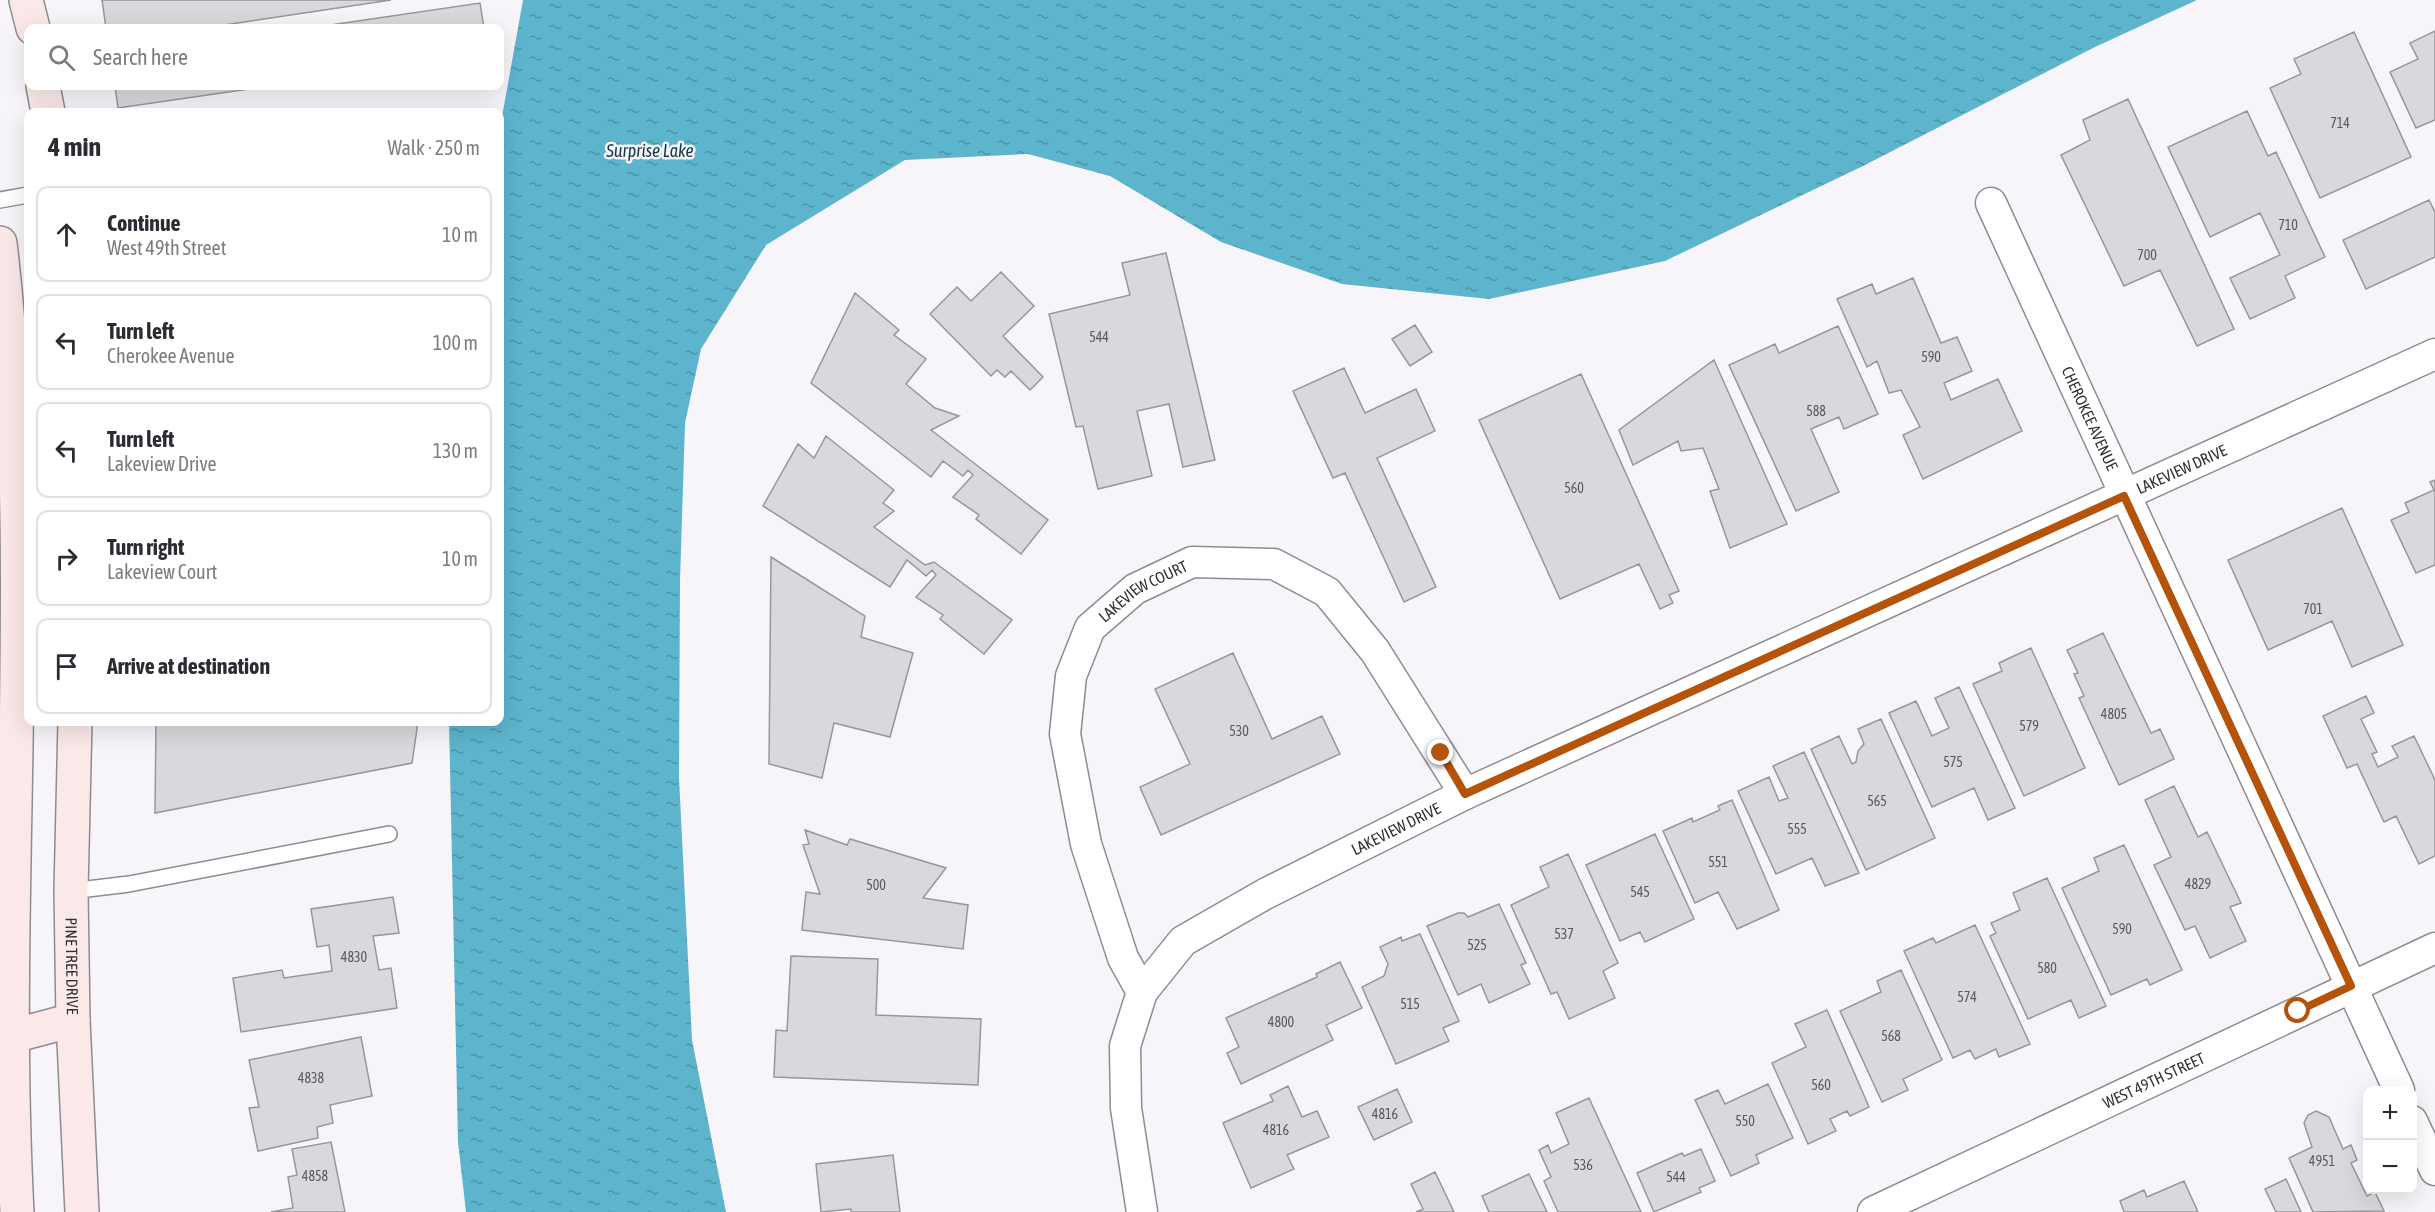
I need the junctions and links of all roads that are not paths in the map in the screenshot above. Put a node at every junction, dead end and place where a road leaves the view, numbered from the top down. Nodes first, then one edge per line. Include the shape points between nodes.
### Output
1 (26, 0) edge
2 (32, 24) edge
3 (44, 90) edge
4 (47, 108) edge
5 (24, 196) edge
6 (0, 200) edge
7 (1990, 203) dead end
8 (0, 243) edge
9 (2435, 354) edge
10 (2124, 496) junction
11 (75, 726) edge
12 (1465, 794) junction
13 (389, 834) dead end
14 (71, 891) junction
15 (2435, 948) edge
16 (2351, 986) junction
17 (1142, 992) junction
18 (73, 1020) junction
19 (9, 1037) junction
20 (2397, 1086) edge
21 (2417, 1132) edge
22 (2435, 1170) edge
23 (17, 1212) edge
24 (82, 1212) edge
25 (1142, 1212) edge
26 (1873, 1212) edge

1 - 2 main road
3 - 4 main road
5 - 6 lane
7 - 10 street, CHEROKEE AVENUE
8 - 19 main road via 9,317 16,454
9 - 10 street, LAKEVIEW DRIVE
10 - 12 street, LAKEVIEW DRIVE
10 - 16 street, CHEROKEE AVENUE
11 - 14 main road, PINE TREE DRIVE
12 - 17 street, LAKEVIEW DRIVE via 1266,894 1183,941
12 - 17 street, LAKEVIEW COURT via 1375,651 1327,592 1274,564 1192,562 1136,589 1090,628 1071,676 1065,734 1086,844 1123,958
13 - 14 lane via 129,884
14 - 18 main road, PINE TREE DRIVE
15 - 16 street, WEST 49TH STREET
16 - 20 street, CHEROKEE AVENUE
16 - 26 street, WEST 49TH STREET
17 - 25 street, LAKEVIEW DRIVE via 1125,1046 1125,1108
18 - 19 main road
18 - 24 main road, PINE TREE DRIVE
19 - 23 main road
21 - 22 street

